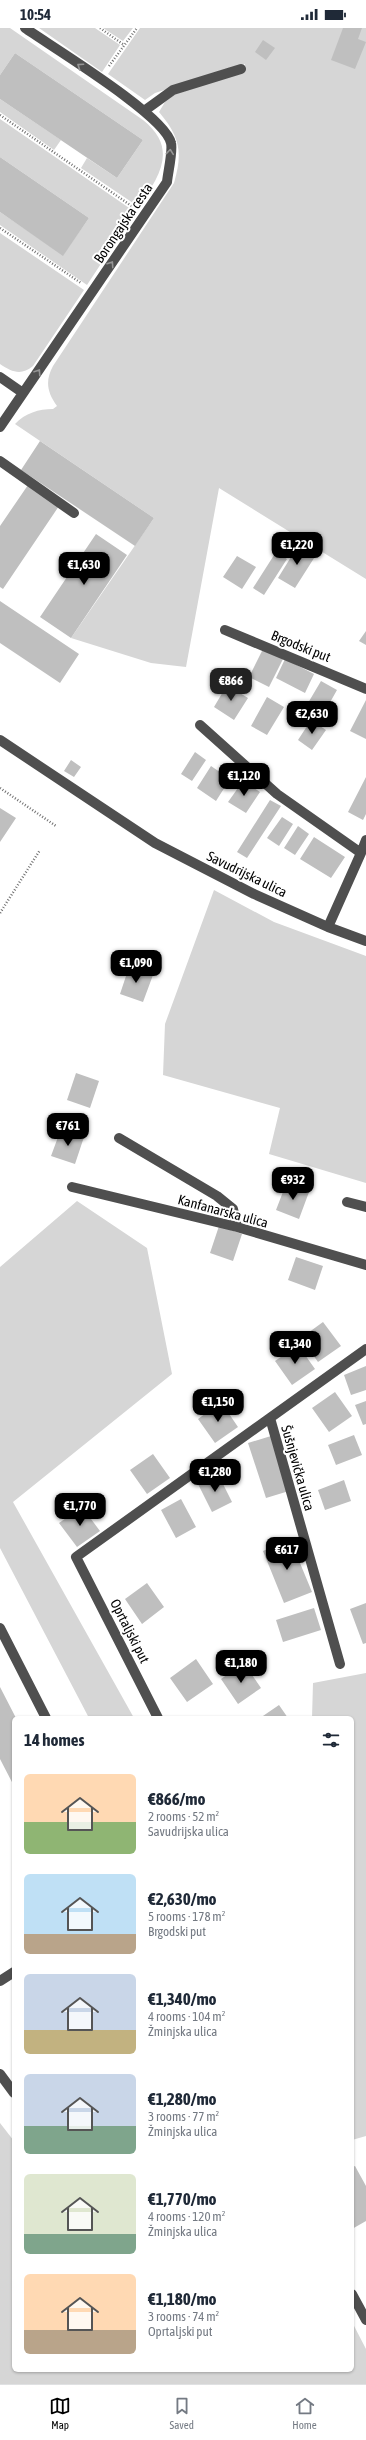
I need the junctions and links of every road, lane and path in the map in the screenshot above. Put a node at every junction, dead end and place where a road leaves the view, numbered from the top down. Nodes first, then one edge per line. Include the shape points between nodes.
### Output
1 (25, 28) edge
2 (100, 28) edge
3 (136, 28) edge
4 (124, 45) junction
5 (241, 69) dead end
6 (100, 79) junction
7 (144, 111) junction
8 (0, 115) edge
9 (145, 215) junction
10 (0, 228) edge
11 (93, 291) junction
12 (0, 377) edge
13 (23, 393) junction
14 (0, 427) edge
15 (0, 461) edge
16 (74, 512) dead end
17 (225, 630) dead end
18 (366, 688) edge
19 (200, 725) dead end
20 (0, 740) edge
21 (0, 788) edge
22 (56, 826) dead end
23 (366, 840) edge
24 (40, 850) dead end
25 (361, 853) junction
26 (0, 913) edge
27 (328, 927) junction
28 (366, 941) edge
29 (120, 1138) dead end
30 (72, 1187) dead end
31 (347, 1202) dead end
32 (366, 1207) edge
33 (237, 1227) junction
34 (366, 1265) edge
35 (366, 1349) edge
36 (270, 1418) junction
37 (0, 1628) edge
38 (340, 1664) dead end
39 (45, 1716) edge
40 (157, 1716) edge
41 (12, 1973) edge
42 (0, 1981) edge
43 (0, 2074) edge
44 (12, 2090) edge
45 (354, 2298) edge
46 (366, 2320) edge

6 -> 1 street, Borongajska cesta
2 - 4 path
3 - 4 path
4 - 6 path
5 - 7 street via 173,90
6 - 7 street, Borongajska cesta
9 -> 7 street, Borongajska cesta via 167,182 171,142 159,123
8 - 9 path
11 -> 9 street, Borongajska cesta
10 - 11 path
13 -> 11 street, Borongajska cesta
12 - 13 street
13 - 14 street, Borongajska cesta
15 - 16 street
17 - 18 street, Brgodski put
19 - 25 street via 277,794
20 - 27 street, Savudrijska ulica via 155,843 254,894
21 - 22 path
23 - 25 street
24 - 26 path
25 - 27 street
27 - 28 street, Savudrijska ulica
29 - 33 street via 217,1196 234,1209
30 - 33 street, Kanfanarska ulica
31 - 32 street
33 - 34 street, Kanfanarska ulica
35 - 36 street
36 - 38 street, Šušnjevička ulica
36 - 40 street, Oprtaljski put via 76,1557
37 - 39 street
41 - 42 street
43 - 44 street
45 - 46 street

